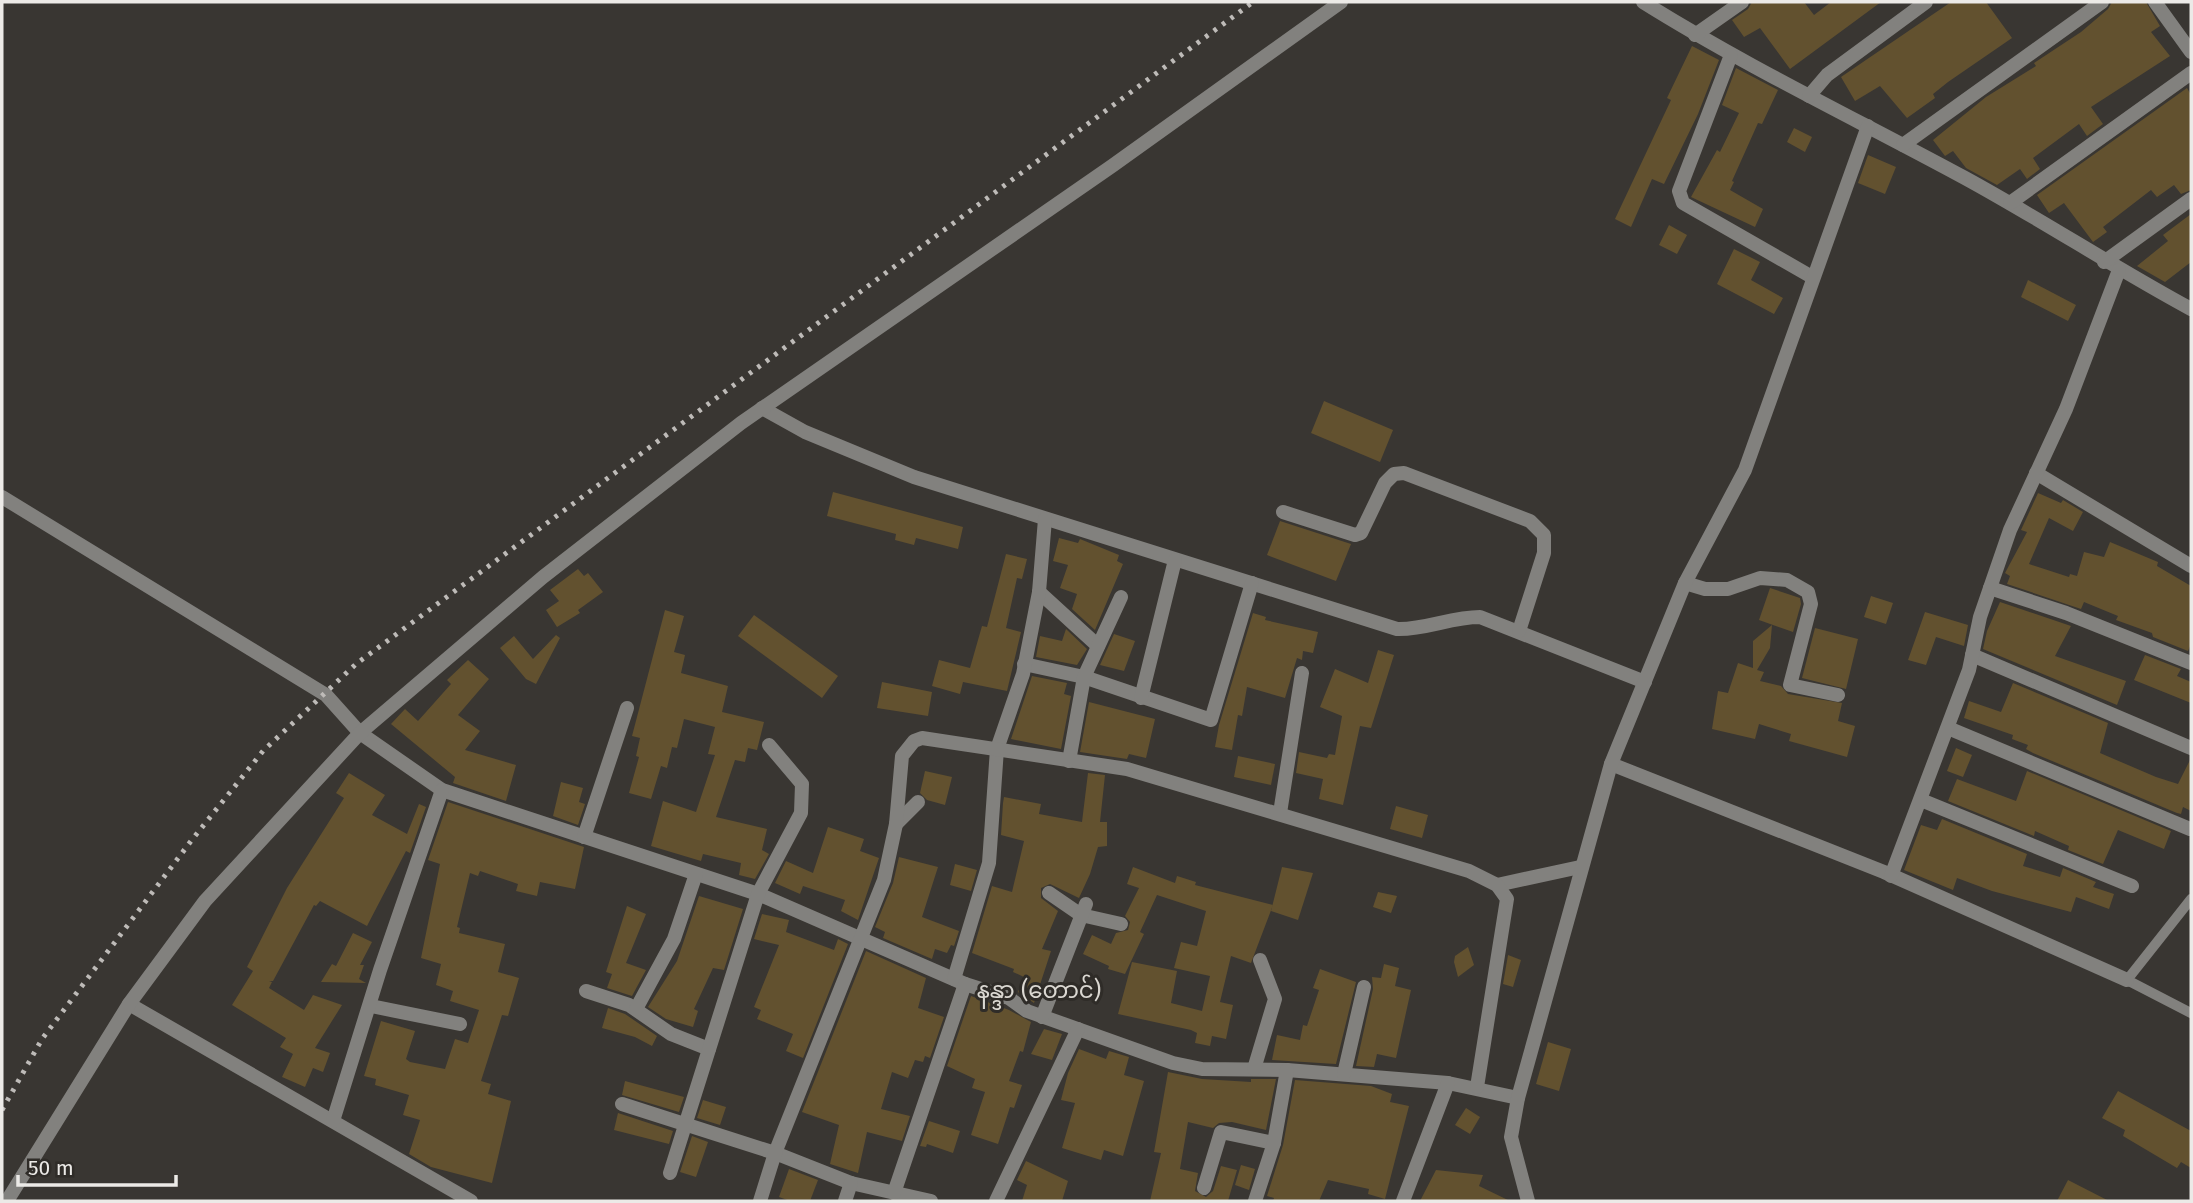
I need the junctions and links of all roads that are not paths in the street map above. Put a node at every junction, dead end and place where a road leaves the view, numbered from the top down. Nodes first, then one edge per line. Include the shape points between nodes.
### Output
1 (1341, 2) edge
2 (1643, 2) edge
3 (1742, 2) edge
4 (1926, 2) edge
5 (2102, 2) edge
6 (2155, 2) edge
7 (1695, 35) junction
8 (2191, 52) edge
9 (1731, 55) junction
10 (2191, 73) edge
11 (1809, 96) junction
12 (1868, 126) junction
13 (1903, 145) junction
14 (2191, 199) edge
15 (2010, 203) junction
16 (2104, 262) junction
17 (2119, 270) junction
18 (1812, 277) junction
19 (2191, 309) edge
20 (762, 408) junction
21 (2036, 473) junction
22 (2, 497) edge
23 (1283, 512) dead end
24 (1045, 519) junction
25 (1175, 560) junction
26 (2191, 566) edge
27 (1252, 583) junction
28 (1685, 583) junction
29 (1990, 588) junction
30 (1039, 592) junction
31 (1121, 597) dead end
32 (1519, 631) junction
33 (1098, 646) junction
34 (1972, 655) junction
35 (1024, 663) junction
36 (2191, 663) edge
37 (1302, 673) dead end
38 (1084, 677) junction
39 (1646, 682) junction
40 (1838, 695) dead end
41 (1141, 698) junction
42 (627, 708) dead end
43 (1948, 728) junction
44 (360, 733) junction
45 (769, 745) dead end
46 (2191, 748) edge
47 (997, 749) junction
48 (1069, 761) junction
49 (1611, 764) junction
50 (442, 790) junction
51 (1921, 800) junction
52 (918, 802) dead end
53 (1280, 813) junction
54 (895, 824) junction
55 (2190, 829) edge
56 (584, 836) junction
57 (1580, 867) junction
58 (696, 874) junction
59 (1891, 876) junction
60 (1497, 885) junction
61 (2132, 886) dead end
62 (1049, 893) dead end
63 (758, 894) junction
64 (2191, 899) edge
65 (1083, 910) junction
66 (1121, 924) dead end
67 (861, 939) junction
68 (1260, 960) dead end
69 (2127, 980) junction
70 (960, 982) junction
71 (1364, 987) dead end
72 (586, 990) dead end
73 (129, 1004) junction
74 (370, 1006) junction
75 (636, 1009) junction
76 (2191, 1013) edge
77 (1042, 1017) junction
78 (460, 1024) dead end
79 (1078, 1029) junction
80 (709, 1049) junction
81 (1254, 1069) junction
82 (1287, 1070) junction
83 (1344, 1074) junction
84 (1448, 1083) junction
85 (1476, 1087) junction
86 (1518, 1098) junction
87 (622, 1104) dead end
88 (333, 1121) junction
89 (685, 1124) junction
90 (1274, 1143) junction
91 (775, 1153) junction
92 (670, 1173) dead end
93 (852, 1183) junction
94 (1204, 1188) dead end
95 (894, 1193) junction
96 (7, 1201) edge
97 (471, 1201) edge
98 (760, 1201) edge
99 (845, 1201) edge
100 (931, 1201) edge
101 (996, 1201) edge
102 (1255, 1201) edge
103 (1403, 1201) edge
104 (1528, 1201) edge

1 - 20 street
2 - 7 street
3 - 7 street
4 - 11 street via 1828,75
5 - 13 street
6 - 8 street
7 - 9 street
9 - 11 street
9 - 18 street via 1679,191 1683,202
10 - 15 street
11 - 12 street
12 - 13 street
12 - 18 street
13 - 15 street
14 - 16 street
15 - 16 street
16 - 17 street
17 - 19 street
17 - 21 street via 2066,410
18 - 28 street via 1745,470
20 - 24 street via 805,432 914,477
20 - 44 street via 543,577
21 - 26 street
21 - 29 street
22 - 44 street via 326,695
23 - 32 street via 1355,536 1361,533 1385,483 1394,474 1404,473 1530,521 1544,535 1544,553
24 - 25 street
24 - 30 street
25 - 27 street
25 - 41 street
27 - 32 street via 1396,629 1480,617
27 - 41 street via 1211,720
28 - 39 street
28 - 40 street via 1728,589 1760,578 1787,580 1808,592 1811,604 1790,685
29 - 34 street
29 - 36 street
30 - 33 street
30 - 35 street
31 - 33 street
32 - 39 street
33 - 38 street
34 - 43 street
34 - 46 street
35 - 38 street
35 - 47 street
37 - 53 street
38 - 41 street
38 - 48 street
39 - 49 street
42 - 56 street
43 - 51 street
43 - 55 street
44 - 50 street
44 - 73 street via 205,901
45 - 63 street via 802,784 801,813
47 - 48 street
47 - 54 street via 922,738 914,741 902,756
47 - 70 street via 989,863
48 - 53 street via 1128,769
49 - 57 street
49 - 59 street
50 - 56 street
50 - 74 street
51 - 59 street
51 - 61 street
52 - 54 street
53 - 60 street via 1469,871
54 - 67 street via 884,880
56 - 58 street
57 - 60 street
57 - 86 street
58 - 63 street
58 - 75 street via 674,939
59 - 69 street
60 - 85 street via 1507,900
62 - 65 street
63 - 67 street
63 - 80 street
64 - 69 lane
65 - 66 street
65 - 77 street
67 - 70 street
67 - 91 street
68 - 81 street via 1275,999
69 - 76 lane
70 - 77 street via 1009,998
70 - 95 street
71 - 83 street
72 - 75 street
73 - 88 street
73 - 96 street
74 - 78 street
74 - 88 street
75 - 80 street via 671,1034
77 - 79 street
79 - 81 street via 1172,1063 1202,1069
79 - 101 street
80 - 89 street
81 - 82 street
82 - 83 street
82 - 90 street
83 - 84 street
84 - 85 street
84 - 103 street
85 - 86 street
86 - 104 street via 1511,1137
87 - 89 street
88 - 97 street
89 - 91 street
89 - 92 street
90 - 94 street via 1221,1132
90 - 102 street
91 - 93 street
91 - 98 street
93 - 95 street
93 - 99 street
95 - 100 street

